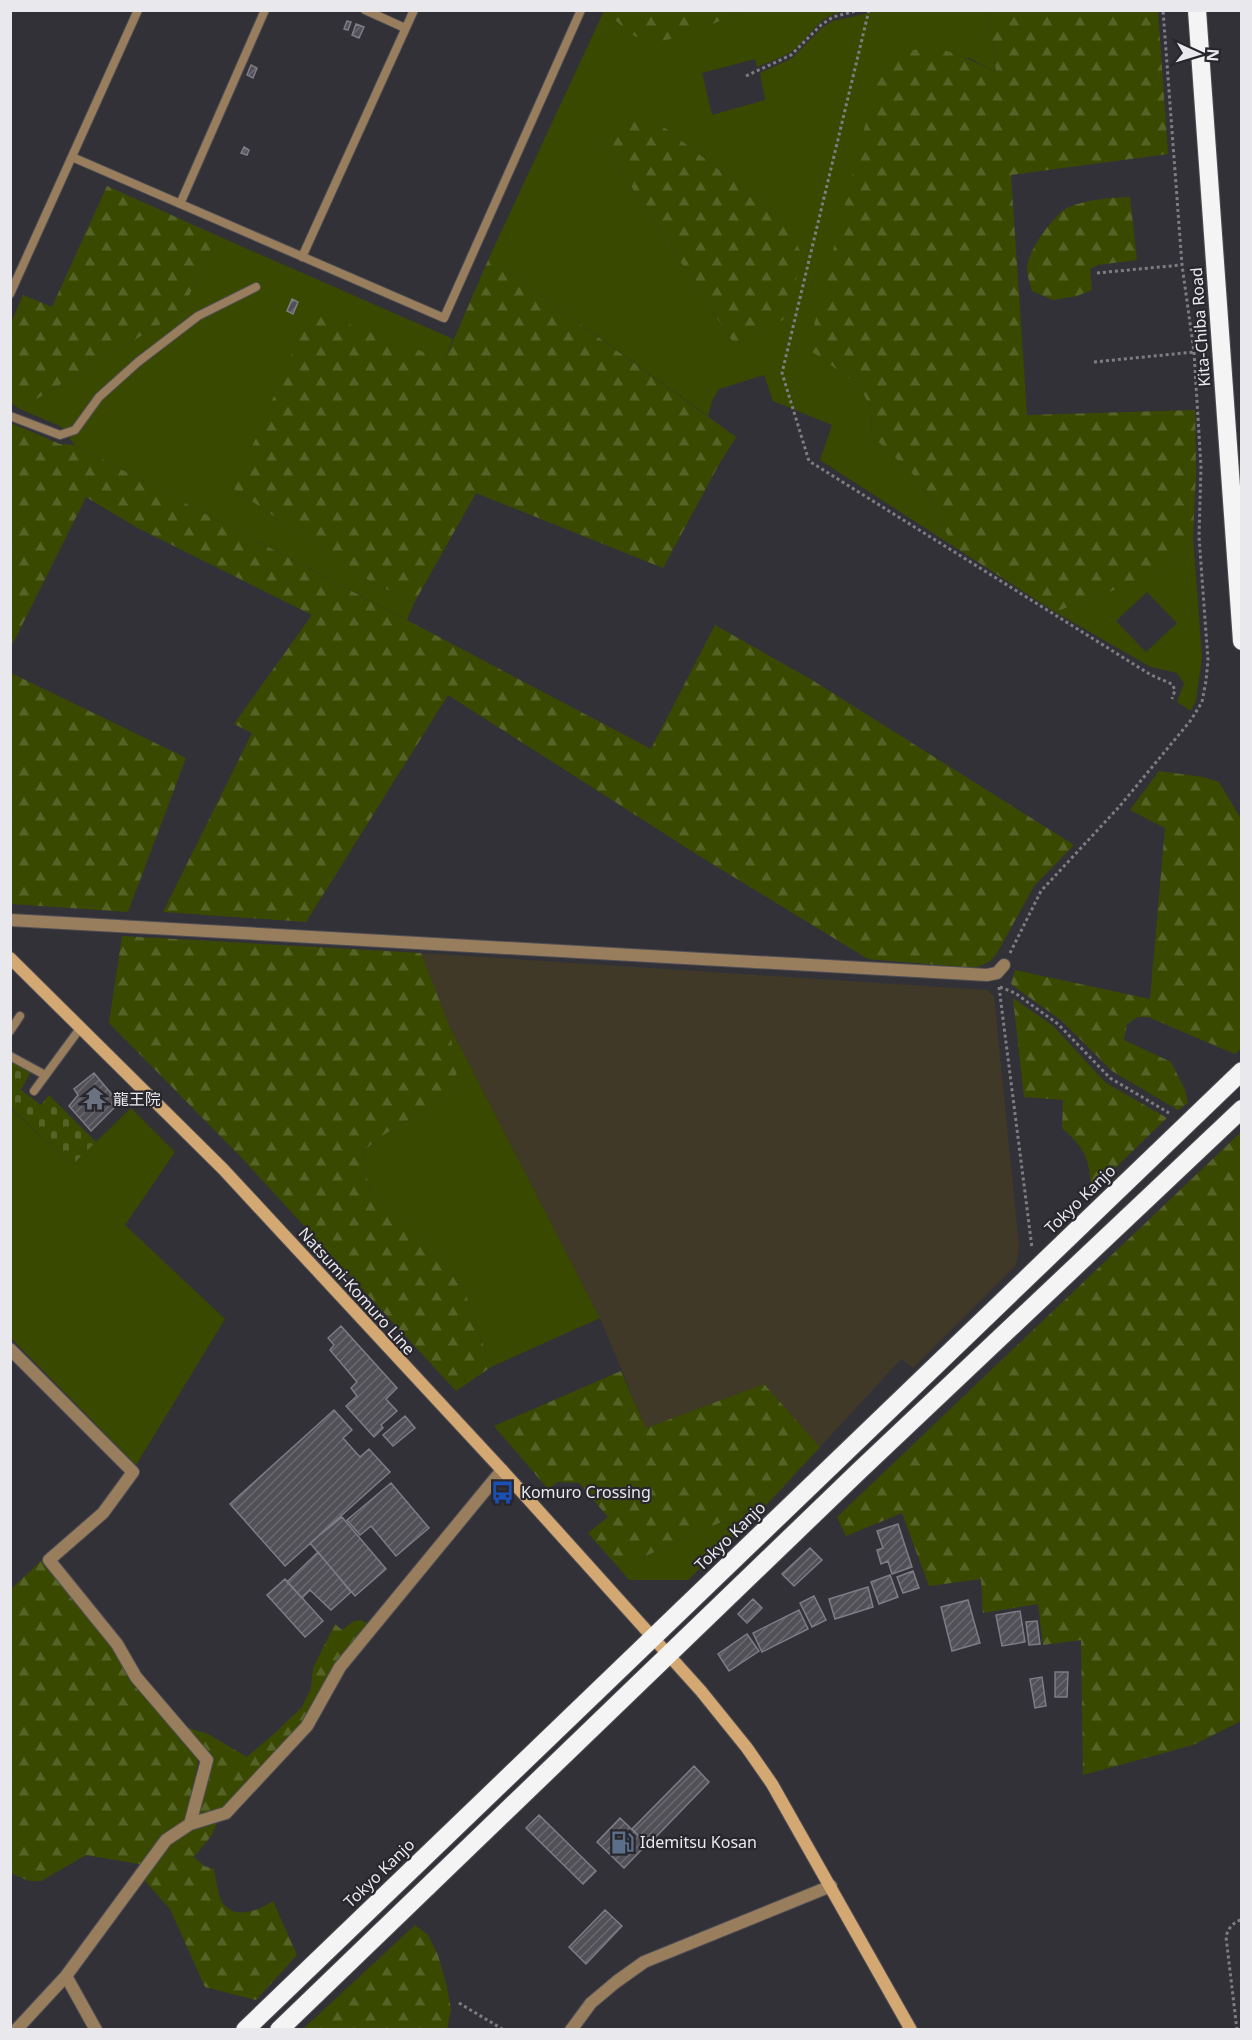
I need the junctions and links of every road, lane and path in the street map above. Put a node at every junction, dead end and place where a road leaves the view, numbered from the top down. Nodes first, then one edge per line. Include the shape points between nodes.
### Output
1 (138, 10) edge
2 (265, 10) edge
3 (365, 10) edge
4 (414, 10) edge
5 (581, 10) edge
6 (859, 10) edge
7 (869, 10) edge
8 (1163, 10) edge
9 (1197, 10) edge
10 (405, 28) junction
11 (746, 76) dead end
12 (72, 157) junction
13 (180, 204) junction
14 (302, 257) junction
15 (1182, 265) junction
16 (1097, 273) dead end
17 (256, 287) dead end
18 (10, 294) edge
19 (1194, 352) junction
20 (1094, 362) dead end
21 (10, 416) edge
22 (1242, 641) edge
23 (1172, 699) dead end
24 (10, 920) edge
25 (10, 958) edge
26 (1000, 969) junction
27 (999, 987) junction
28 (20, 1016) dead end
29 (81, 1027) junction
30 (10, 1031) edge
31 (10, 1056) edge
32 (1242, 1071) edge
33 (45, 1075) junction
34 (34, 1090) dead end
35 (1242, 1108) edge
36 (1169, 1113) dead end
37 (1242, 1114) edge
38 (1202, 1145) junction
39 (1033, 1271) junction
40 (10, 1349) edge
41 (502, 1470) junction
42 (652, 1638) junction
43 (668, 1656) junction
44 (190, 1824) junction
45 (831, 1886) junction
46 (1242, 1919) edge
47 (66, 1976) junction
48 (459, 2003) dead end
49 (16, 2030) edge
50 (96, 2030) edge
51 (245, 2030) edge
52 (279, 2030) edge
53 (504, 2030) edge
54 (571, 2030) edge
55 (911, 2030) edge
56 (1238, 2030) edge

1 - 12 lane
2 - 13 lane
3 - 10 lane
4 - 10 lane
5 - 14 lane via 444,318
6 - 11 path via 832,17 791,55
7 - 23 path via 782,373 809,460 1151,675 1172,684
8 - 15 path
9 - 22 highway, Kita-Chiba Road
10 - 14 lane
12 - 13 lane
12 - 18 lane
13 - 14 lane
15 - 16 path
15 - 19 path
17 - 21 lane via 198,316 138,362 99,397 75,430 60,435
19 - 20 path
19 - 26 path via 1199,537 1208,660 1202,702 1119,807 1041,891
24 - 26 street via 987,975
25 - 29 main road, Natsumi-Komuro Line
26 - 27 path
27 - 36 path via 1015,993 1058,1024 1110,1078
27 - 39 path
28 - 30 lane
29 - 33 lane
29 - 41 main road, Natsumi-Komuro Line via 223,1169
31 - 33 lane
32 - 39 highway, Tokyo Kanjo
33 - 34 lane
35 - 38 highway
37 - 38 highway
38 - 43 highway
39 - 42 highway, Tokyo Kanjo
40 - 44 street via 133,1472 103,1513 49,1560 117,1644 136,1677 207,1760
41 - 42 main road, Natsumi-Komuro Line
41 - 44 street via 340,1667 307,1726 226,1813
42 - 43 main road, Natsumi-Komuro Line
42 - 51 highway, Tokyo Kanjo
43 - 45 main road, Natsumi-Komuro Line via 747,1748
43 - 52 highway
44 - 47 street via 158,1849
45 - 54 street via 644,1962 591,2003
45 - 55 main road, Natsumi-Komuro Line
46 - 56 path via 1234,1923 1226,1937
47 - 49 street
47 - 50 street
48 - 53 path

